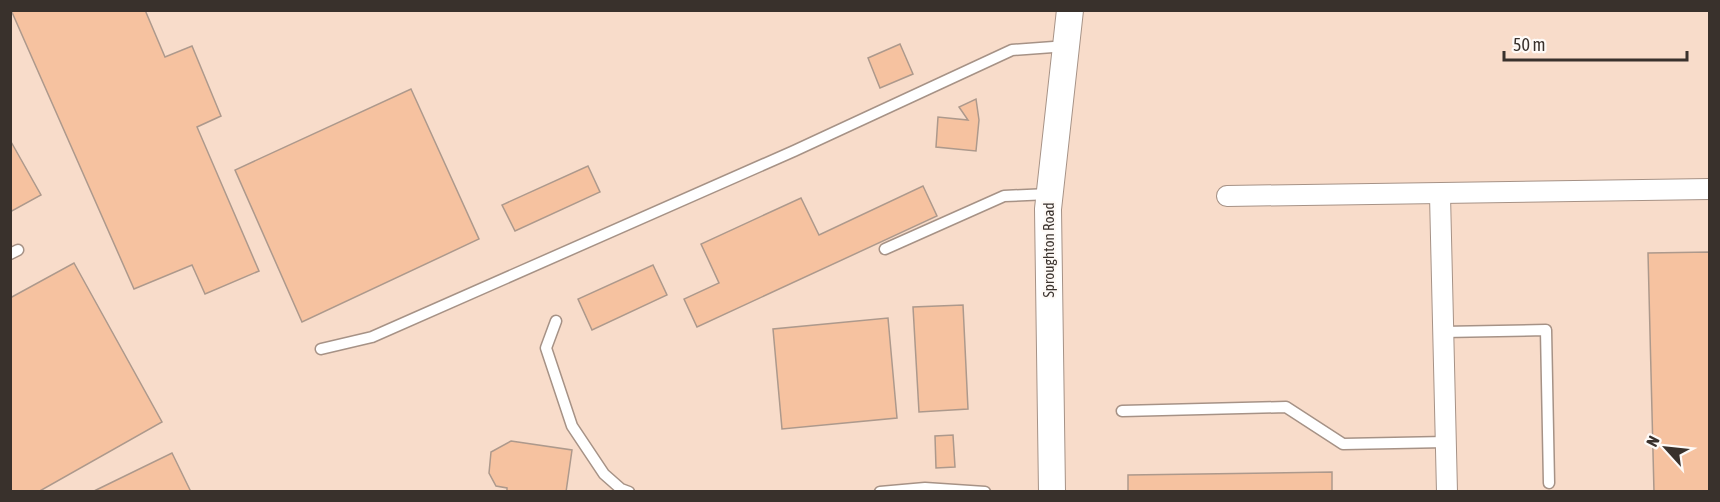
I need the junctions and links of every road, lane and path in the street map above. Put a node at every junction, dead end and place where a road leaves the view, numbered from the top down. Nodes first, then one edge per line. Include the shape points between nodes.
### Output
1 (1070, 10) edge
2 (1067, 46) junction
3 (1710, 189) edge
4 (1050, 194) junction
5 (1440, 195) junction
6 (1227, 196) dead end
7 (885, 249) dead end
8 (556, 321) dead end
9 (1443, 332) junction
10 (321, 349) dead end
11 (1122, 411) dead end
12 (1446, 442) junction
13 (1549, 483) dead end
14 (629, 492) edge
15 (880, 492) edge
16 (985, 492) edge
17 (1052, 492) edge
18 (1447, 492) edge

1 - 2 street, Sproughton Road
2 - 4 street, Sproughton Road
2 - 10 lane via 1012,50 372,337
3 - 5 street
4 - 7 lane via 1004,196
4 - 17 street, Sproughton Road
5 - 6 street
5 - 9 street
8 - 14 lane via 546,348 572,426 604,474
9 - 12 street
9 - 13 lane via 1546,330
11 - 12 lane via 1286,407 1342,444
12 - 18 street
15 - 16 lane via 925,488

